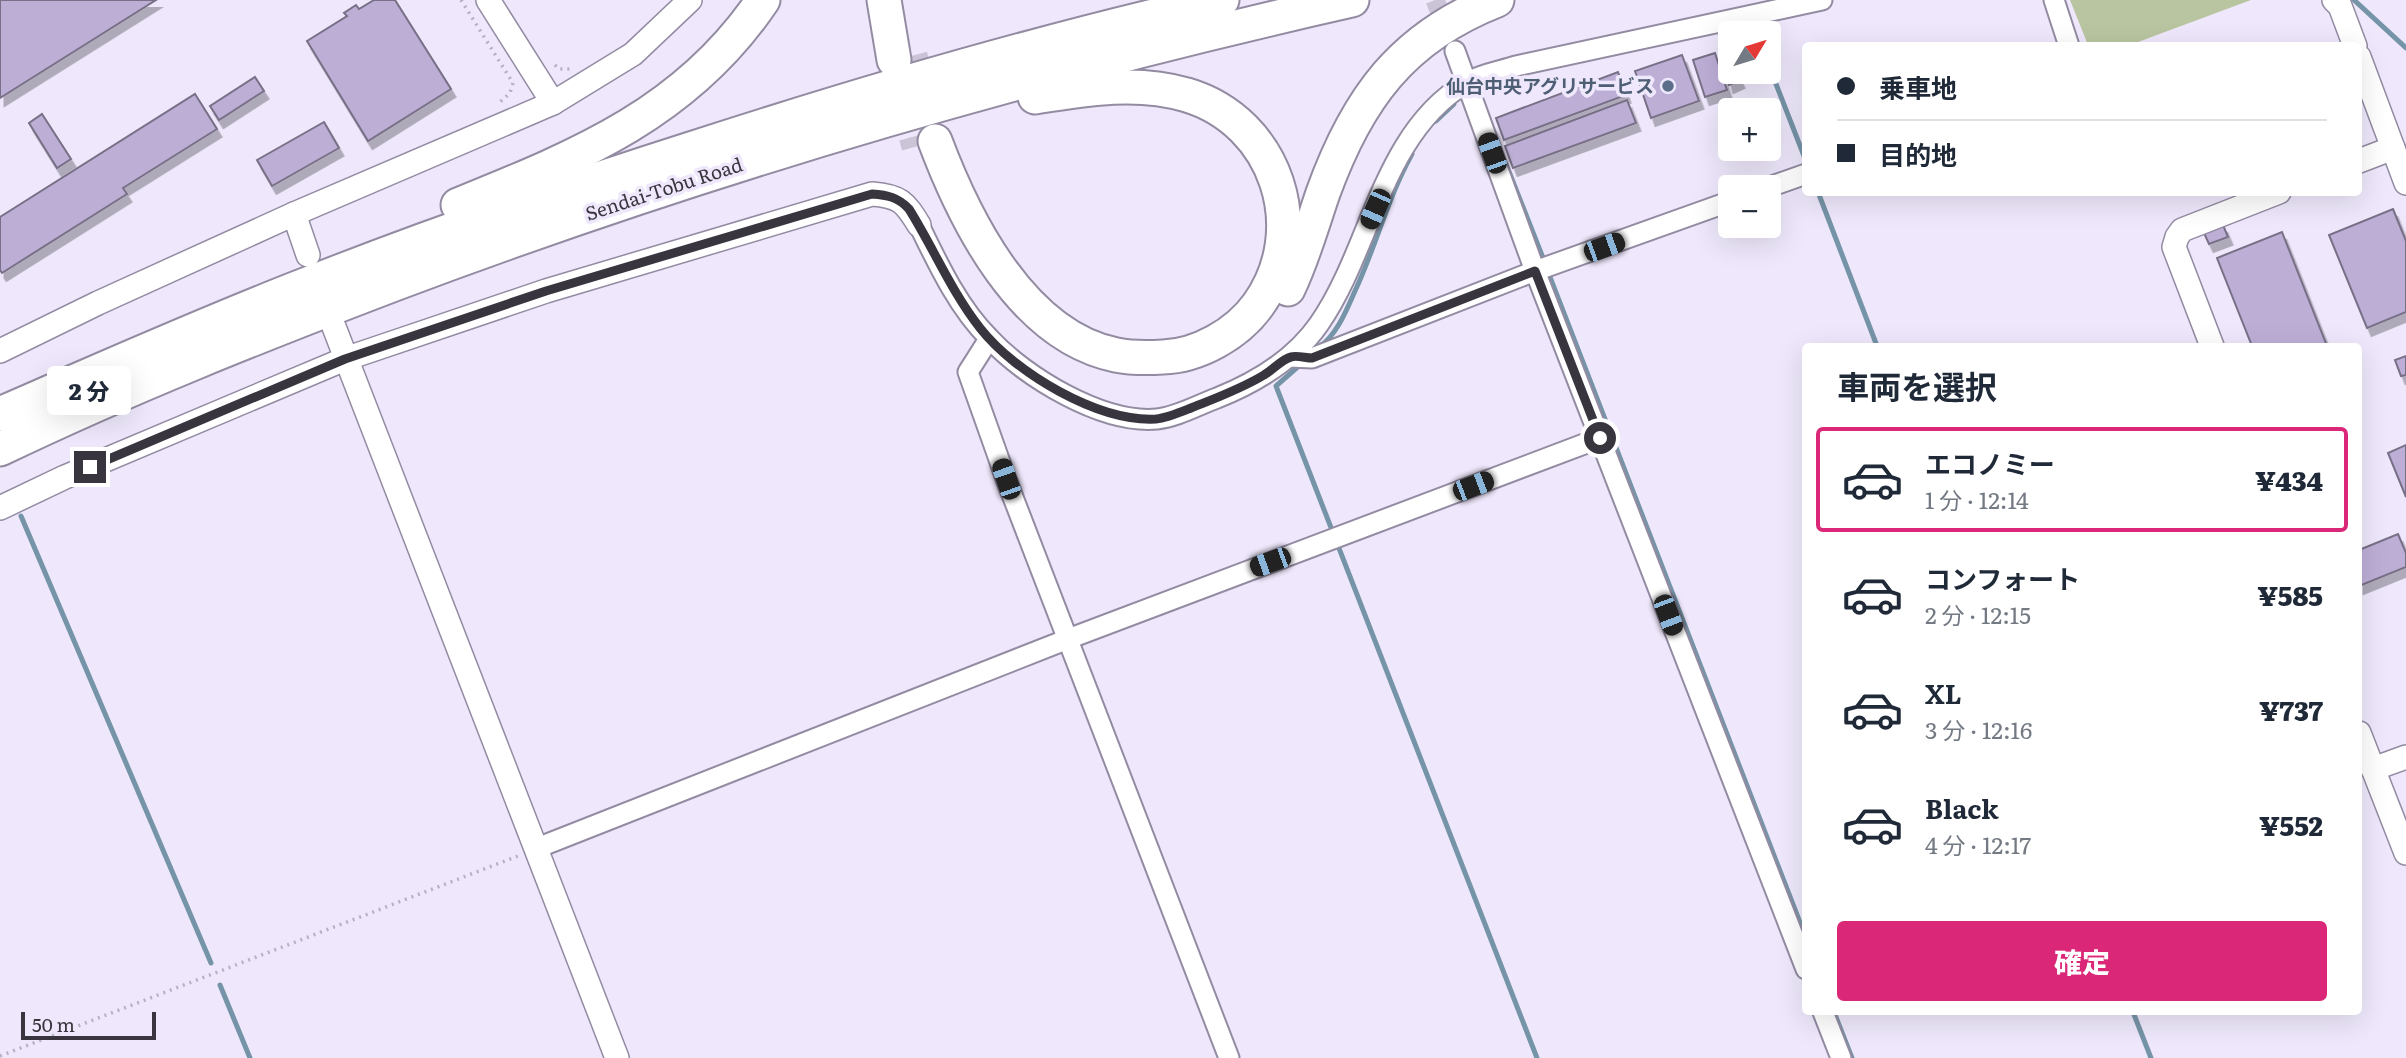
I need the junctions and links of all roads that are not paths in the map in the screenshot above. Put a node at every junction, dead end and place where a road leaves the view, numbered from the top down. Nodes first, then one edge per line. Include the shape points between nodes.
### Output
1 (488, 0) edge
2 (690, 0) edge
3 (763, 0) edge
4 (884, 0) edge
5 (901, 0) edge
6 (1223, 0) edge
7 (1352, 0) edge
8 (1497, 0) edge
9 (1822, 0) edge
10 (2054, 0) edge
11 (2334, 0) edge
12 (2068, 42) edge
13 (2354, 42) edge
14 (1455, 51) tunnel mouth
15 (2362, 65) edge
16 (1467, 82) junction
17 (553, 103) junction
18 (2393, 148) junction
19 (2362, 160) edge
20 (1802, 176) edge
21 (1781, 183) edge
22 (2406, 183) edge
23 (2269, 196) edge
24 (629, 200) junction
25 (1718, 206) edge
26 (294, 214) junction
27 (919, 225) joint
28 (308, 255) dead end
29 (1542, 268) junction
30 (334, 327) dead end
31 (989, 339) junction
32 (2211, 343) edge
33 (0, 351) edge
34 (1301, 357) junction
35 (345, 359) junction
36 (103, 369) junction
37 (0, 414) edge
38 (1600, 438) junction
39 (0, 449) edge
40 (0, 508) edge
41 (1068, 639) junction
42 (2362, 741) edge
43 (2406, 757) edge
44 (2373, 769) junction
45 (537, 848) junction
46 (2406, 853) edge
47 (1802, 959) edge
48 (1824, 1015) edge
49 (617, 1058) edge
50 (1229, 1058) edge
51 (1841, 1058) edge

1 - 17 street
2 - 17 street via 633,54
3 - 36 highway via 696,78 665,104 598,145 300,270
4 - 5 highway via 902,58
6 - 36 highway, Sendai-Tobu Road via 945,71 616,173 343,270
7 - 24 highway, Sendai-Tobu Road via 1044,76
8 - 24 highway via 1426,38 1384,78 1366,101 1337,157 1282,303 1233,351 1186,372 1133,376 1109,372 1084,363 1037,334 978,267 950,218 926,143 994,260 1037,312 1088,346 1141,358 1170,357 1220,340 1256,308 1272,284 1285,226 1273,170 1261,149 1248,132 1189,95 1136,86 1026,99 766,170
9 - 16 street via 1516,66
10 - 12 street
11 - 13 street
14 - 16 street
15 - 18 street
16 - 29 street
16 - 34 street via 1415,130
17 - 26 street
18 - 19 street
18 - 22 street
20 - 21 street
23 - 32 street via 2182,230 2175,241
24 - 39 highway, Sendai-Tobu Road via 316,314
25 - 29 street
26 - 28 street
26 - 33 street
27 - 31 street via 956,293
27 - 35 street via 903,202 891,195 872,194 546,291
29 - 34 street
29 - 38 street
30 - 35 street
31 - 34 street via 1071,399 1130,417 1157,419 1227,394
31 - 41 street via 968,372
35 - 40 street
35 - 45 street
36 - 37 highway, Sendai-Tobu Road
38 - 41 street
38 - 47 street
41 - 45 street
41 - 50 street
42 - 44 street
43 - 44 street
44 - 46 street
45 - 49 street
48 - 51 street

